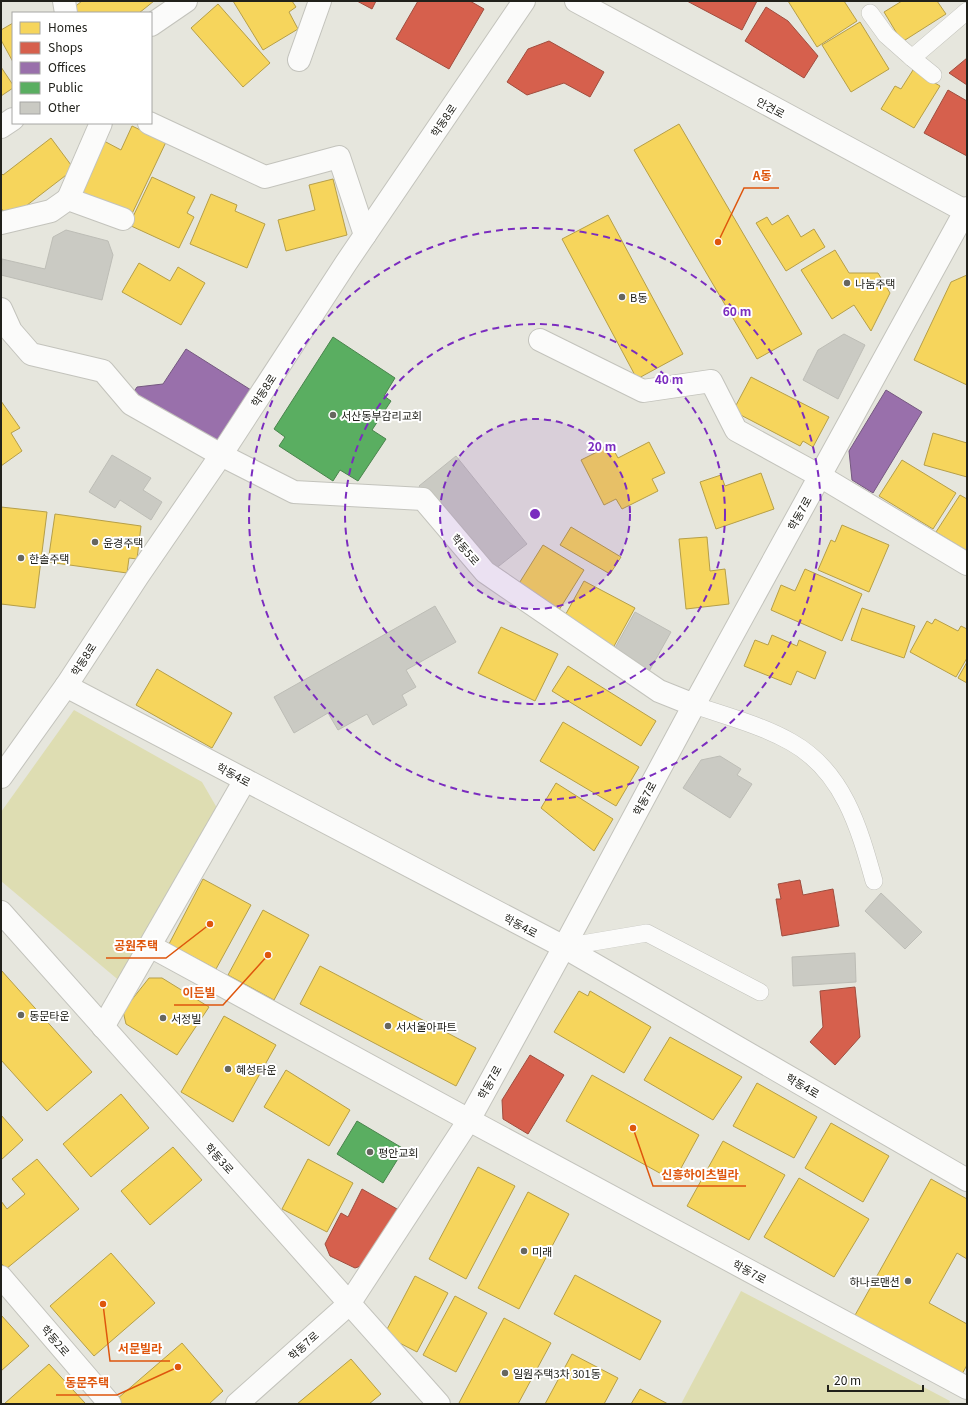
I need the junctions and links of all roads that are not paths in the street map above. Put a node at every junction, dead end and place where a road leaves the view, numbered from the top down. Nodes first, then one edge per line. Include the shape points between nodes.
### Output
1 (64, 1) edge
2 (186, 1) edge
3 (320, 1) edge
4 (524, 1) edge
5 (576, 1) edge
6 (967, 11) edge
7 (66, 12) edge
8 (870, 12) dead end
9 (152, 24) edge
10 (912, 58) junction
11 (299, 60) dead end
12 (933, 75) dead end
13 (12, 120) edge
14 (101, 124) edge
15 (151, 124) edge
16 (1, 127) edge
17 (68, 200) junction
18 (966, 210) edge
19 (123, 219) dead end
20 (1, 222) edge
21 (365, 235) junction
22 (3, 318) edge
23 (540, 340) dead end
24 (221, 455) junction
25 (820, 476) junction
26 (967, 564) edge
27 (66, 686) junction
28 (694, 705) junction
29 (1, 777) edge
30 (245, 780) junction
31 (874, 881) dead end
32 (1, 912) edge
33 (150, 946) junction
34 (564, 947) junction
35 (760, 992) dead end
36 (103, 1027) junction
37 (469, 1120) junction
38 (967, 1180) edge
39 (1, 1277) edge
40 (349, 1304) junction
41 (967, 1388) edge
42 (967, 1396) edge
43 (110, 1404) edge
44 (237, 1404) edge
45 (439, 1404) edge
46 (962, 1404) edge

1 - 7 street
2 - 9 street
3 - 11 street
4 - 21 street, 학동8로
5 - 18 street, 안견로
6 - 10 lane
8 - 10 lane via 886,35
10 - 12 lane
13 - 16 street
14 - 17 street
15 - 21 street via 265,177 339,157
17 - 19 street
17 - 20 street via 51,211
18 - 25 street, 학동7로
21 - 24 street, 학동8로
22 - 24 street, 학동5로 via 31,354 103,371 131,404
23 - 25 street via 643,391 711,381 736,430
24 - 27 street, 학동8로
24 - 28 street, 학동5로 via 294,492 424,499 485,572 659,691
25 - 26 street
25 - 28 street, 학동7로
27 - 29 street, 학동8로
27 - 30 street, 학동4로
28 - 31 lane via 769,731 792,742 821,766 851,809
28 - 34 street, 학동7로
30 - 33 street
30 - 34 street, 학동4로
32 - 36 street, 학동3로
33 - 36 street
33 - 37 street, 학동7로
34 - 35 lane via 647,933
34 - 37 street, 학동7로
34 - 38 street, 학동4로
36 - 40 street, 학동3로
37 - 40 street, 학동7로
37 - 41 street, 학동7로
39 - 43 street, 학동2로
40 - 44 street, 학동7로
40 - 45 street, 학동3로
42 - 46 street

